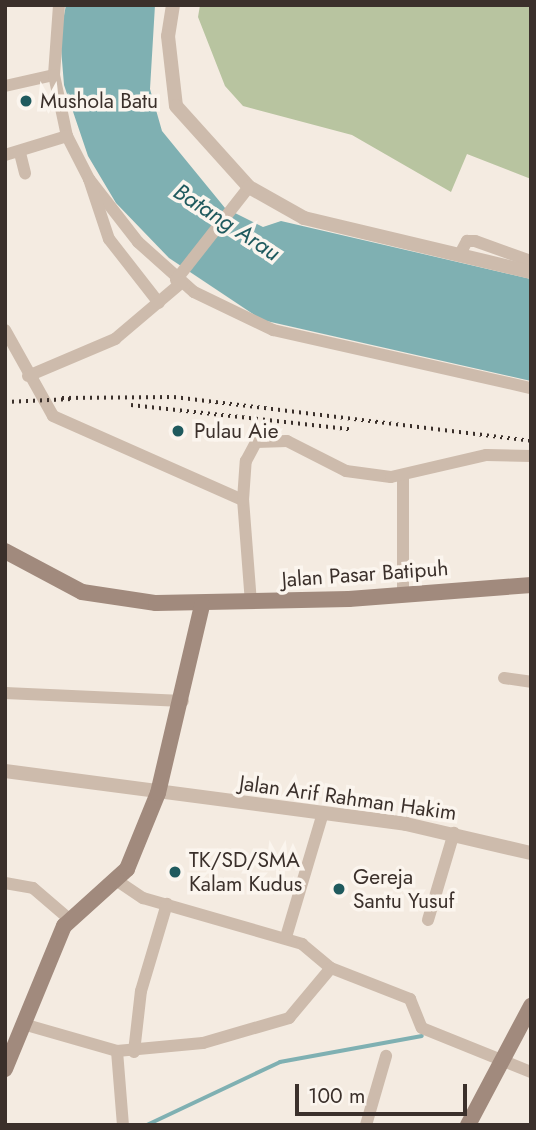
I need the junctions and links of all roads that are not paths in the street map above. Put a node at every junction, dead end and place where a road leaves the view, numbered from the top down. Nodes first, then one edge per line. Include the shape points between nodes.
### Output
1 (173, 5) edge
2 (57, 7) edge
3 (54, 75) junction
4 (5, 86) edge
5 (68, 136) junction
6 (20, 153) junction
7 (5, 155) edge
8 (25, 173) dead end
9 (89, 179) junction
10 (247, 189) junction
11 (460, 254) junction
12 (531, 261) edge
13 (531, 272) edge
14 (179, 279) junction
15 (159, 303) junction
16 (5, 330) edge
17 (28, 376) junction
18 (531, 388) edge
19 (531, 456) edge
20 (403, 475) junction
21 (243, 500) junction
22 (5, 551) edge
23 (531, 585) edge
24 (403, 592) junction
25 (251, 603) junction
26 (202, 605) junction
27 (504, 678) dead end
28 (531, 682) edge
29 (5, 693) edge
30 (183, 701) junction
31 (5, 771) edge
32 (158, 793) junction
33 (323, 813) junction
34 (454, 833) junction
35 (531, 853) edge
36 (119, 882) junction
37 (5, 883) edge
38 (167, 904) junction
39 (69, 919) junction
40 (428, 920) dead end
41 (286, 937) junction
42 (331, 968) junction
43 (531, 1006) edge
44 (23, 1024) junction
45 (117, 1051) junction
46 (134, 1052) junction
47 (386, 1056) dead end
48 (500, 1060) junction
49 (5, 1069) edge
50 (531, 1072) edge
51 (122, 1125) edge
52 (366, 1125) edge
53 (468, 1125) edge

1 - 10 street via 168,36 176,106
2 - 3 street
3 - 4 street
3 - 5 street
5 - 6 street
5 - 9 street
6 - 7 street
6 - 8 street
9 - 14 street
9 - 15 street via 109,239
10 - 11 street via 303,218
10 - 14 street
11 - 12 street via 467,241 475,241
11 - 13 street
14 - 15 street
14 - 18 street via 273,330
15 - 17 street via 115,340
16 - 17 street
17 - 21 street via 60,421
19 - 20 street via 486,456
20 - 21 street via 346,471 300,445 263,440 248,452
20 - 24 street
21 - 25 street
22 - 26 main road, Jalan Pasar Batipuh via 82,592
23 - 24 main road, Jalan Pasar Batipuh
24 - 25 main road, Jalan Pasar Batipuh
25 - 26 main road, Jalan Pasar Batipuh
26 - 30 main road
27 - 28 street
29 - 30 street
30 - 32 main road
31 - 32 street, Jalan Arif Rahman Hakim
32 - 33 street, Jalan Arif Rahman Hakim
32 - 36 main road
33 - 34 street, Jalan Arif Rahman Hakim
33 - 41 street
34 - 35 street, Jalan Arif Rahman Hakim
34 - 40 street
36 - 38 street via 134,894
36 - 39 main road
37 - 39 street via 33,888
38 - 41 street
38 - 46 street via 141,991
39 - 44 main road
41 - 42 street
42 - 46 street via 302,1009 281,1022 203,1043
42 - 48 street via 410,999 422,1028
43 - 48 main road
44 - 45 street
44 - 49 main road
45 - 46 street
45 - 51 street
47 - 52 street
48 - 50 street
48 - 53 main road

